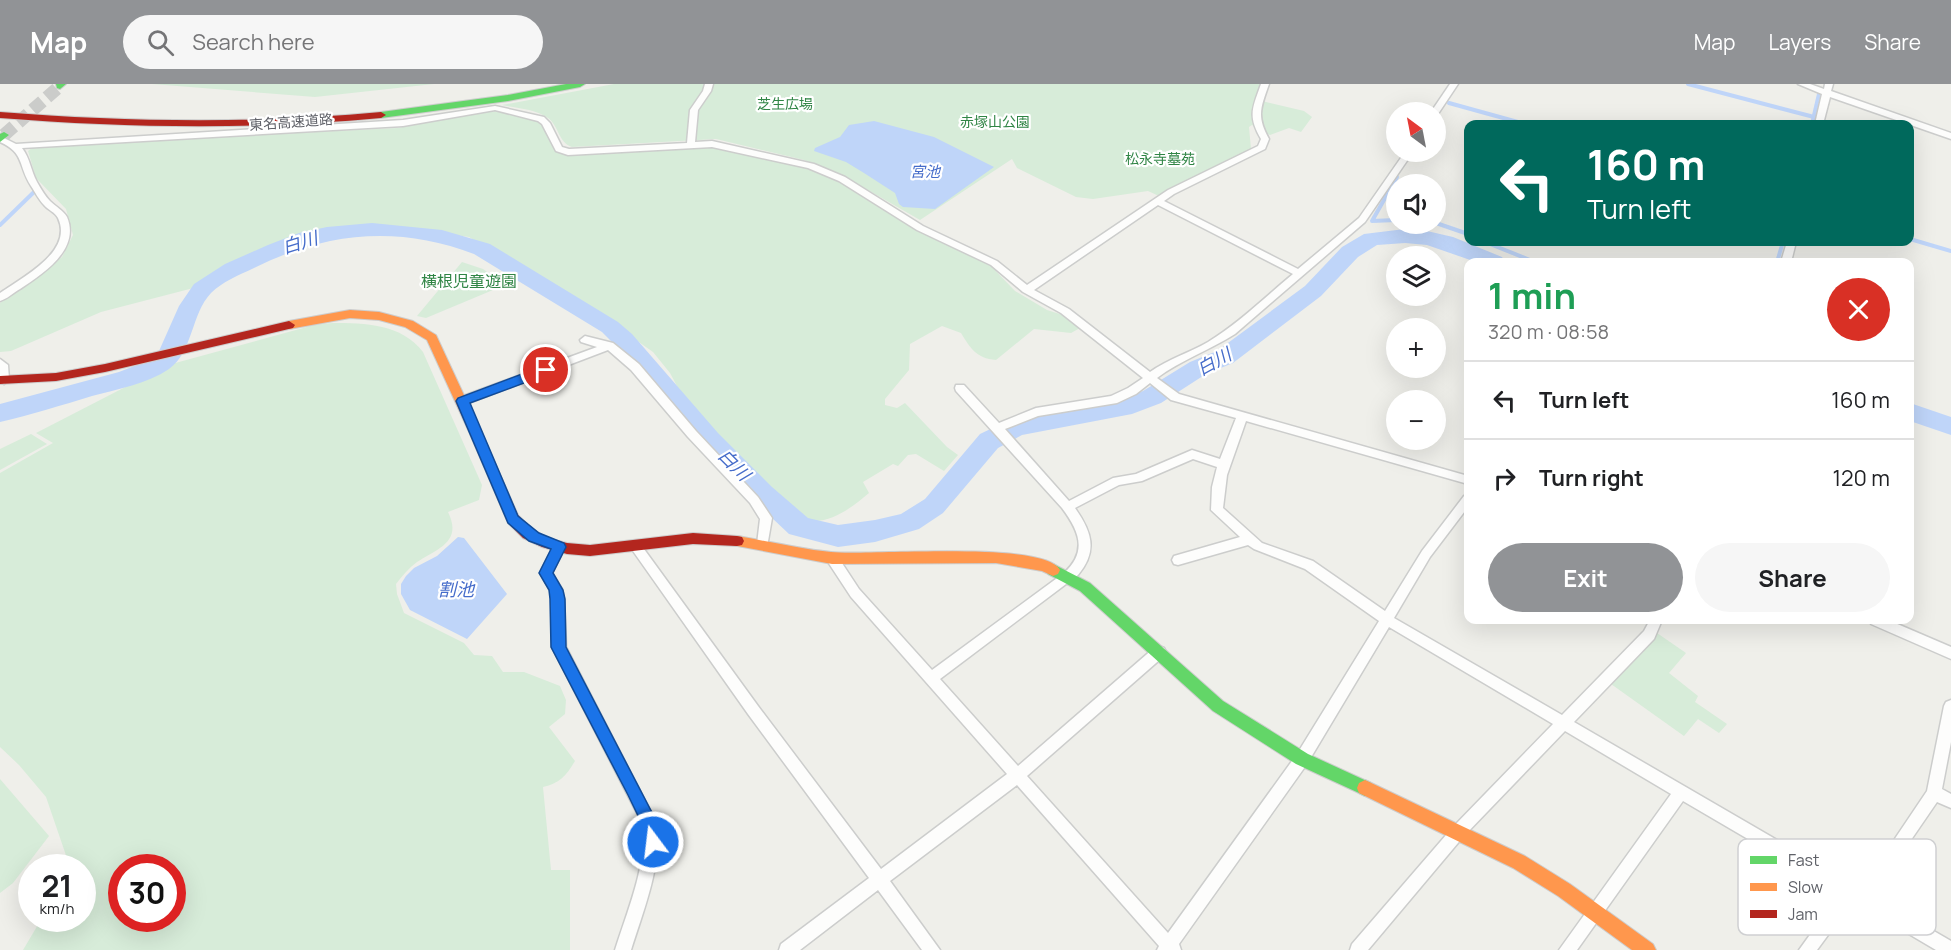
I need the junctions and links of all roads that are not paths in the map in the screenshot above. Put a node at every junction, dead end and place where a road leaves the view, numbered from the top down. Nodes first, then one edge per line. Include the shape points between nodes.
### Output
1 (511, 84) edge
2 (580, 84) edge
3 (709, 84) edge
4 (1265, 84) edge
5 (1454, 84) edge
6 (1802, 84) edge
7 (1828, 88) edge
8 (13, 102) dead end
9 (1442, 102) edge
10 (0, 115) edge
11 (1820, 120) edge
12 (1912, 120) edge
13 (1914, 121) edge
14 (1951, 135) edge
15 (1, 138) edge
16 (692, 144) junction
17 (17, 146) junction
18 (1402, 162) edge
19 (1157, 201) junction
20 (1300, 274) junction
21 (1027, 290) junction
22 (0, 298) edge
23 (585, 340) dead end
24 (609, 346) junction
25 (0, 363) edge
26 (1153, 379) junction
27 (2, 381) edge
28 (960, 388) dead end
29 (462, 401) junction
30 (1243, 416) junction
31 (998, 428) junction
32 (1224, 465) junction
33 (1464, 479) edge
34 (1464, 504) edge
35 (1067, 507) junction
36 (1251, 539) junction
37 (763, 544) junction
38 (559, 547) junction
39 (637, 548) junction
40 (832, 558) junction
41 (1178, 560) dead end
42 (1071, 578) junction
43 (1387, 620) junction
44 (1654, 624) edge
45 (1885, 624) edge
46 (1160, 652) junction
47 (1951, 653) edge
48 (931, 678) junction
49 (1951, 706) edge
50 (1564, 723) junction
51 (1302, 759) junction
52 (1018, 775) junction
53 (1681, 792) junction
54 (1934, 793) junction
55 (1951, 801) edge
56 (1458, 832) junction
57 (1760, 839) edge
58 (1903, 839) edge
59 (880, 881) junction
60 (1594, 913) junction
61 (1818, 935) edge
62 (1924, 935) edge
63 (1169, 948) edge
64 (623, 950) edge
65 (787, 950) edge
66 (932, 950) edge
67 (1358, 950) edge
68 (1568, 950) edge
69 (1647, 950) edge
70 (1807, 950) edge
71 (1950, 950) edge

1 - 8 main road, 東名高速道路 via 355,106 254,112 148,112
2 - 10 main road, 東名高速道路 via 402,112 257,124 144,125
3 - 16 street via 694,110
4 - 19 street via 1254,116 1265,139 1262,147
5 - 9 street
6 - 7 street
7 - 11 street
7 - 12 street
13 - 14 street
15 - 17 street
16 - 17 street via 568,152 559,149 541,119 495,108 403,123
16 - 21 street via 712,144 782,158 829,173 920,228 994,263
17 - 22 street via 34,184 64,221 64,241 46,265
18 - 20 street via 1362,220
19 - 20 street
19 - 21 street
20 - 26 street via 1230,332 1166,366
21 - 26 street via 1065,311
23 - 24 street
24 - 29 street
24 - 37 street via 634,367 754,500 766,518
25 - 27 street
26 - 30 street via 1175,397
26 - 31 street via 1113,400 1036,412
27 - 29 main road via 56,377 341,316 379,316 409,324 432,338
28 - 31 street
29 - 38 main road via 513,519 534,537
30 - 32 street
30 - 33 street
31 - 35 street
32 - 35 street via 1192,454 1137,478 1117,481
32 - 36 street via 1217,510
34 - 43 street via 1426,554
35 - 42 street via 1085,539 1080,565
36 - 41 street
36 - 43 street via 1269,552 1310,565
37 - 39 main road via 711,538
37 - 40 main road
38 - 39 main road via 587,551
38 - 64 street via 546,573 558,599 559,647 651,826 651,859
39 - 59 street
40 - 42 main road via 996,556 1044,566
40 - 48 street via 855,593
42 - 46 main road
42 - 48 street via 1056,585
43 - 50 street
43 - 51 street
44 - 50 street via 1649,635
45 - 47 street
46 - 51 main road via 1218,706
46 - 52 street
48 - 52 street
49 - 54 street
50 - 53 street
50 - 56 street
51 - 56 main road
51 - 63 street
52 - 59 street
52 - 63 street
53 - 57 street
53 - 60 street
54 - 55 street
54 - 58 street
56 - 60 main road via 1519,862
56 - 67 street
59 - 65 street
59 - 66 street
60 - 68 street
60 - 69 main road
61 - 70 street
62 - 71 street

